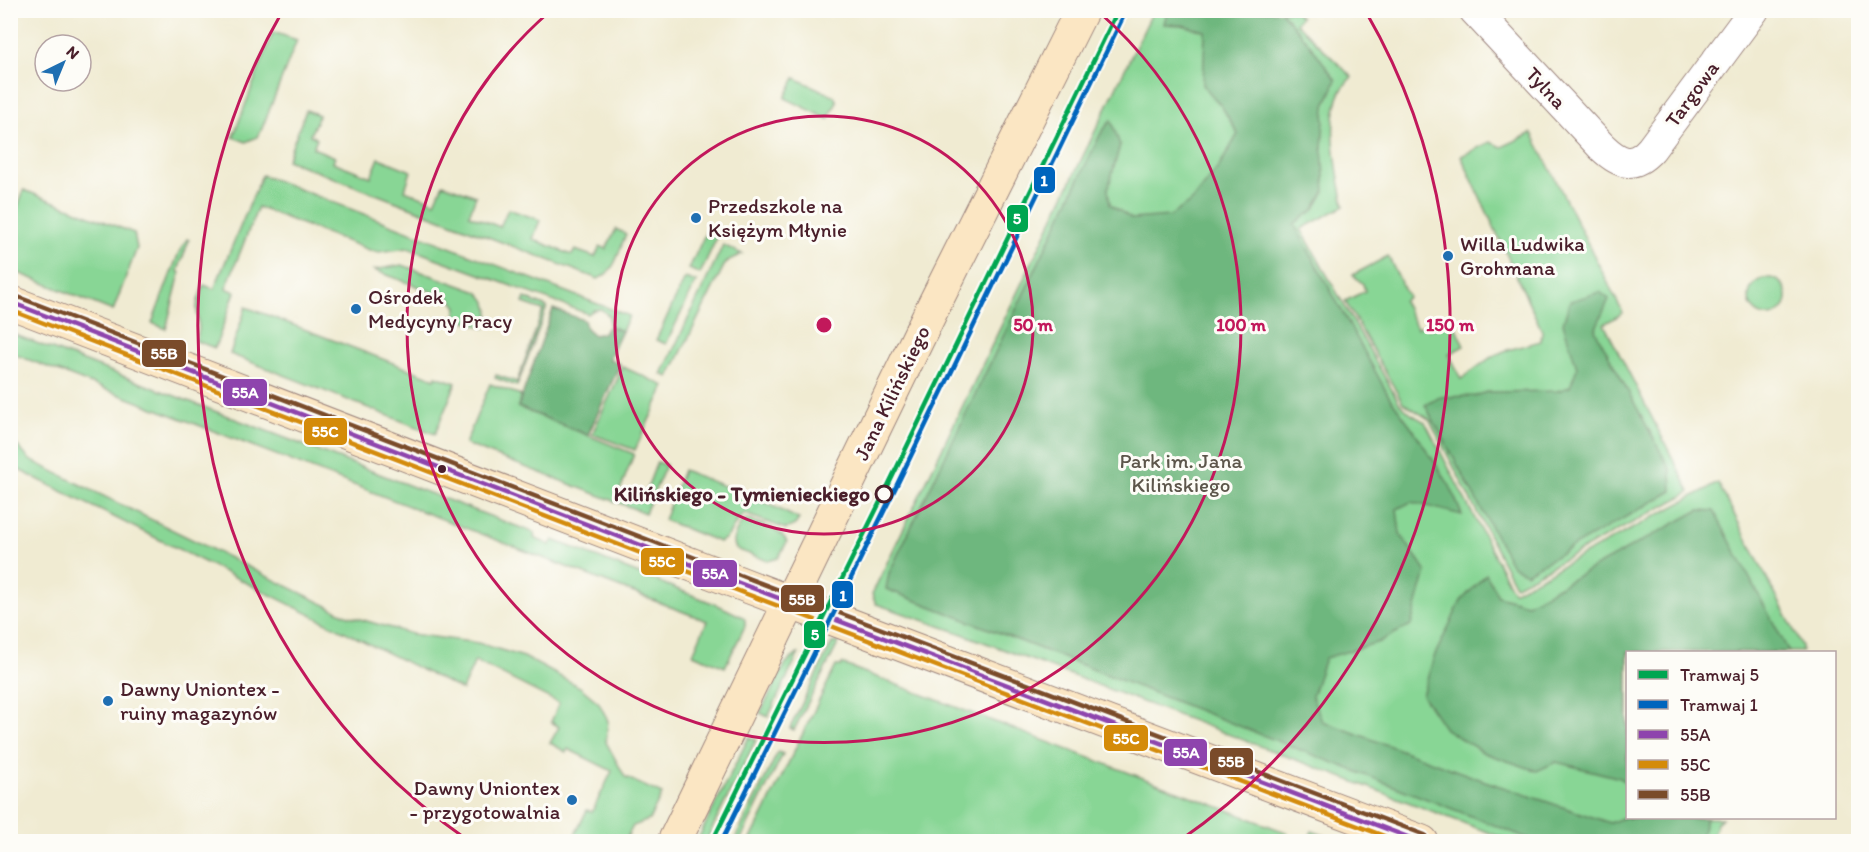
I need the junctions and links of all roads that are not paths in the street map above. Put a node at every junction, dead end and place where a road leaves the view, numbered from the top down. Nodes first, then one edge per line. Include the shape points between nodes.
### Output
1 (1082, 10) edge
2 (1474, 10) edge
3 (1754, 10) edge
4 (1621, 162) joint
5 (10, 302) edge
6 (791, 602) junction
7 (674, 842) edge
8 (1422, 842) edge

1 - 6 street, Jana Kilińskiego
2 - 4 street, Tylna via 1602,147
3 - 4 street, Targowa via 1644,157
5 - 6 street
6 - 7 street, Jana Kilińskiego
6 - 8 street

